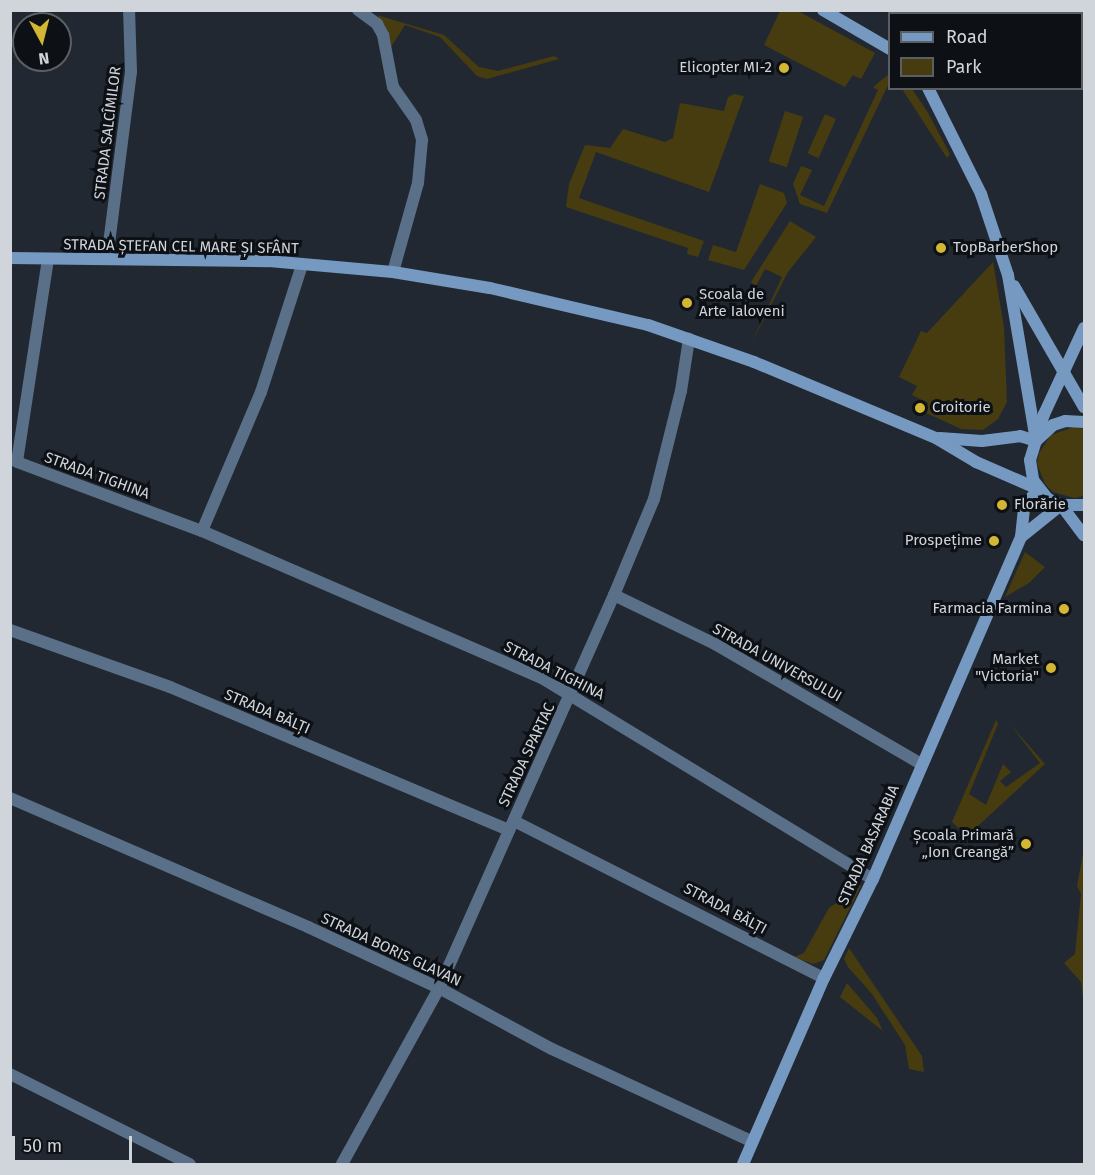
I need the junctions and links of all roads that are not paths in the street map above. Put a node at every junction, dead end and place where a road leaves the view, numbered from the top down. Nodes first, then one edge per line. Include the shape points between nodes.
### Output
1 (129, 10) edge
2 (357, 10) edge
3 (823, 10) edge
4 (888, 48) edge
5 (929, 90) edge
6 (10, 258) edge
7 (48, 259) junction
8 (107, 259) junction
9 (302, 265) junction
10 (393, 272) junction
11 (1008, 276) junction
12 (1084, 328) edge
13 (689, 339) junction
14 (1065, 375) junction
15 (1084, 406) edge
16 (1084, 422) edge
17 (936, 438) junction
18 (1036, 441) junction
19 (1038, 489) junction
20 (1061, 505) junction
21 (1084, 505) edge
22 (202, 531) junction
23 (1084, 535) edge
24 (1021, 537) junction
25 (614, 595) junction
26 (10, 630) edge
27 (572, 694) junction
28 (921, 764) junction
29 (10, 798) edge
30 (511, 826) junction
31 (873, 879) junction
32 (824, 978) junction
33 (439, 988) junction
34 (10, 1074) edge
35 (753, 1142) junction
36 (190, 1164) edge
37 (342, 1164) edge
38 (743, 1164) edge

1 - 8 street, STRADA SALCÎMILOR via 131,72
2 - 10 street via 377,24 383,35 393,87 416,120 422,140 418,183
3 - 4 main road
5 - 11 main road via 981,194
6 - 7 main road, STRADA ȘTEFAN CEL MARE ȘI SFÂNT
7 - 8 main road, STRADA ȘTEFAN CEL MARE ȘI SFÂNT
7 - 22 street, STRADA TIGHINA via 17,462
8 - 9 main road, STRADA ȘTEFAN CEL MARE ȘI SFÂNT
9 - 10 main road, STRADA ȘTEFAN CEL MARE ȘI SFÂNT
9 - 22 street via 261,392
10 - 13 main road, STRADA ȘTEFAN CEL MARE ȘI SFÂNT via 565,305
11 - 14 main road
11 - 18 main road
12 - 14 main road
13 - 17 main road, STRADA ȘTEFAN CEL MARE ȘI SFÂNT via 777,371
13 - 25 street, STRADA SPARTAC via 681,391 654,499
14 - 15 main road
14 - 18 main road via 1044,414
16 - 18 main road via 1053,425
17 - 18 main road, STRADA ȘTEFAN CEL MARE ȘI SFÂNT via 982,441 1020,436
17 - 19 main road, STRADA ȘTEFAN CEL MARE ȘI SFÂNT via 976,462
18 - 19 main road via 1030,470
19 - 20 main road
19 - 24 main road, STRADA BASARABIA via 1024,507
20 - 21 main road
20 - 23 main road
20 - 24 main road, STRADA BASARABIA
22 - 27 street, STRADA TIGHINA
24 - 28 main road, STRADA BASARABIA
25 - 27 street, STRADA SPARTAC
25 - 28 street, STRADA UNIVERSULUI via 715,644
26 - 30 street, STRADA BĂLȚI via 170,687
27 - 30 street, STRADA SPARTAC
27 - 31 street, STRADA TIGHINA
28 - 31 main road, STRADA BASARABIA
29 - 33 street, STRADA BORIS GLAVAN
30 - 32 street, STRADA BĂLȚI
30 - 33 street, STRADA SPARTAC
31 - 32 main road, STRADA BASARABIA
32 - 35 main road, STRADA BASARABIA
33 - 35 street, STRADA BORIS GLAVAN via 552,1049
33 - 37 street, STRADA SPARTAC
34 - 36 street
35 - 38 main road, STRADA BASARABIA

